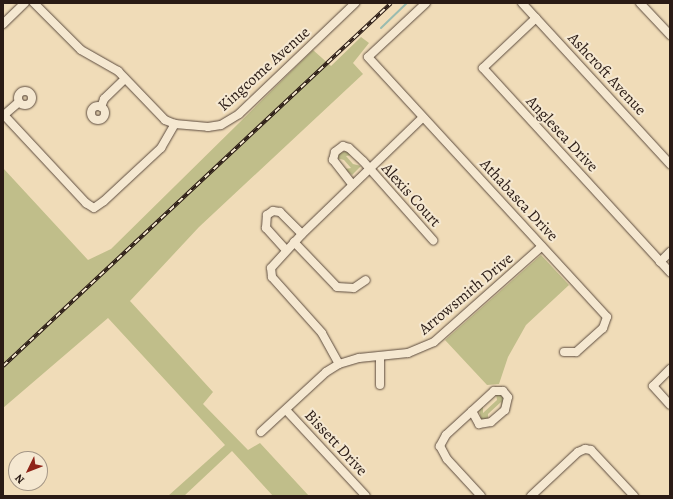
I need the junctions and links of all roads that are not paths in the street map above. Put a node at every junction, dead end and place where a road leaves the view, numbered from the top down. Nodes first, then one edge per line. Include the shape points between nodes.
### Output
1 (25, 3) edge
2 (34, 3) edge
3 (355, 3) edge
4 (426, 3) edge
5 (522, 3) edge
6 (640, 3) edge
7 (536, 18) junction
8 (3, 24) edge
9 (670, 35) edge
10 (125, 79) junction
11 (19, 102) dead end
12 (101, 106) dead end
13 (3, 114) edge
14 (423, 117) junction
15 (175, 124) junction
16 (670, 164) edge
17 (368, 168) junction
18 (352, 184) junction
19 (302, 234) junction
20 (433, 240) dead end
21 (294, 242) junction
22 (542, 246) junction
23 (286, 250) junction
24 (670, 252) edge
25 (660, 262) junction
26 (670, 272) edge
27 (366, 280) dead end
28 (564, 352) dead end
29 (380, 357) junction
30 (339, 364) junction
31 (670, 369) edge
32 (380, 386) dead end
33 (670, 405) edge
34 (286, 410) junction
35 (472, 411) junction
36 (261, 432) dead end
37 (366, 496) edge
38 (481, 496) edge
39 (532, 496) edge
40 (634, 496) edge

1 - 8 street
2 - 10 street, Kingcome Avenue via 81,50 108,64
3 - 15 street, Kingcome Avenue via 230,121 208,127
4 - 14 street, Athabasca Drive via 368,57
5 - 7 street, Ashcroft Avenue
6 - 9 street
7 - 16 street, Ashcroft Avenue
7 - 25 street, Anglesea Drive via 483,68
10 - 12 street via 104,99
10 - 15 street, Kingcome Avenue via 156,111
11 - 13 street
13 - 15 street via 86,203 94,208 161,148
14 - 17 street
14 - 22 street, Athabasca Drive
17 - 18 street
17 - 18 street, Alexis Court via 350,148 343,146 337,150 333,157 335,164
17 - 20 street, Alexis Court
18 - 19 street
19 - 21 street
19 - 23 street via 280,212 273,211 267,215 266,228
21 - 23 street
21 - 27 street via 336,287 354,288
22 - 28 street, Athabasca Drive via 607,317 603,328 576,352
22 - 29 street, Arrowsmith Drive via 434,342 408,354
23 - 30 street via 273,264 272,277 322,333
24 - 25 street
25 - 26 street, Anglesea Drive
29 - 30 street, Arrowsmith Drive via 360,358
29 - 32 street
30 - 34 street, Arrowsmith Drive via 326,372
31 - 33 street via 653,386
34 - 36 street, Arrowsmith Drive
34 - 37 street, Bissett Drive
35 - 35 street via 479,424 491,422 505,410 508,397 504,391 494,391
35 - 38 street via 443,439 440,446 443,455
39 - 40 street via 578,452 585,449 591,450

